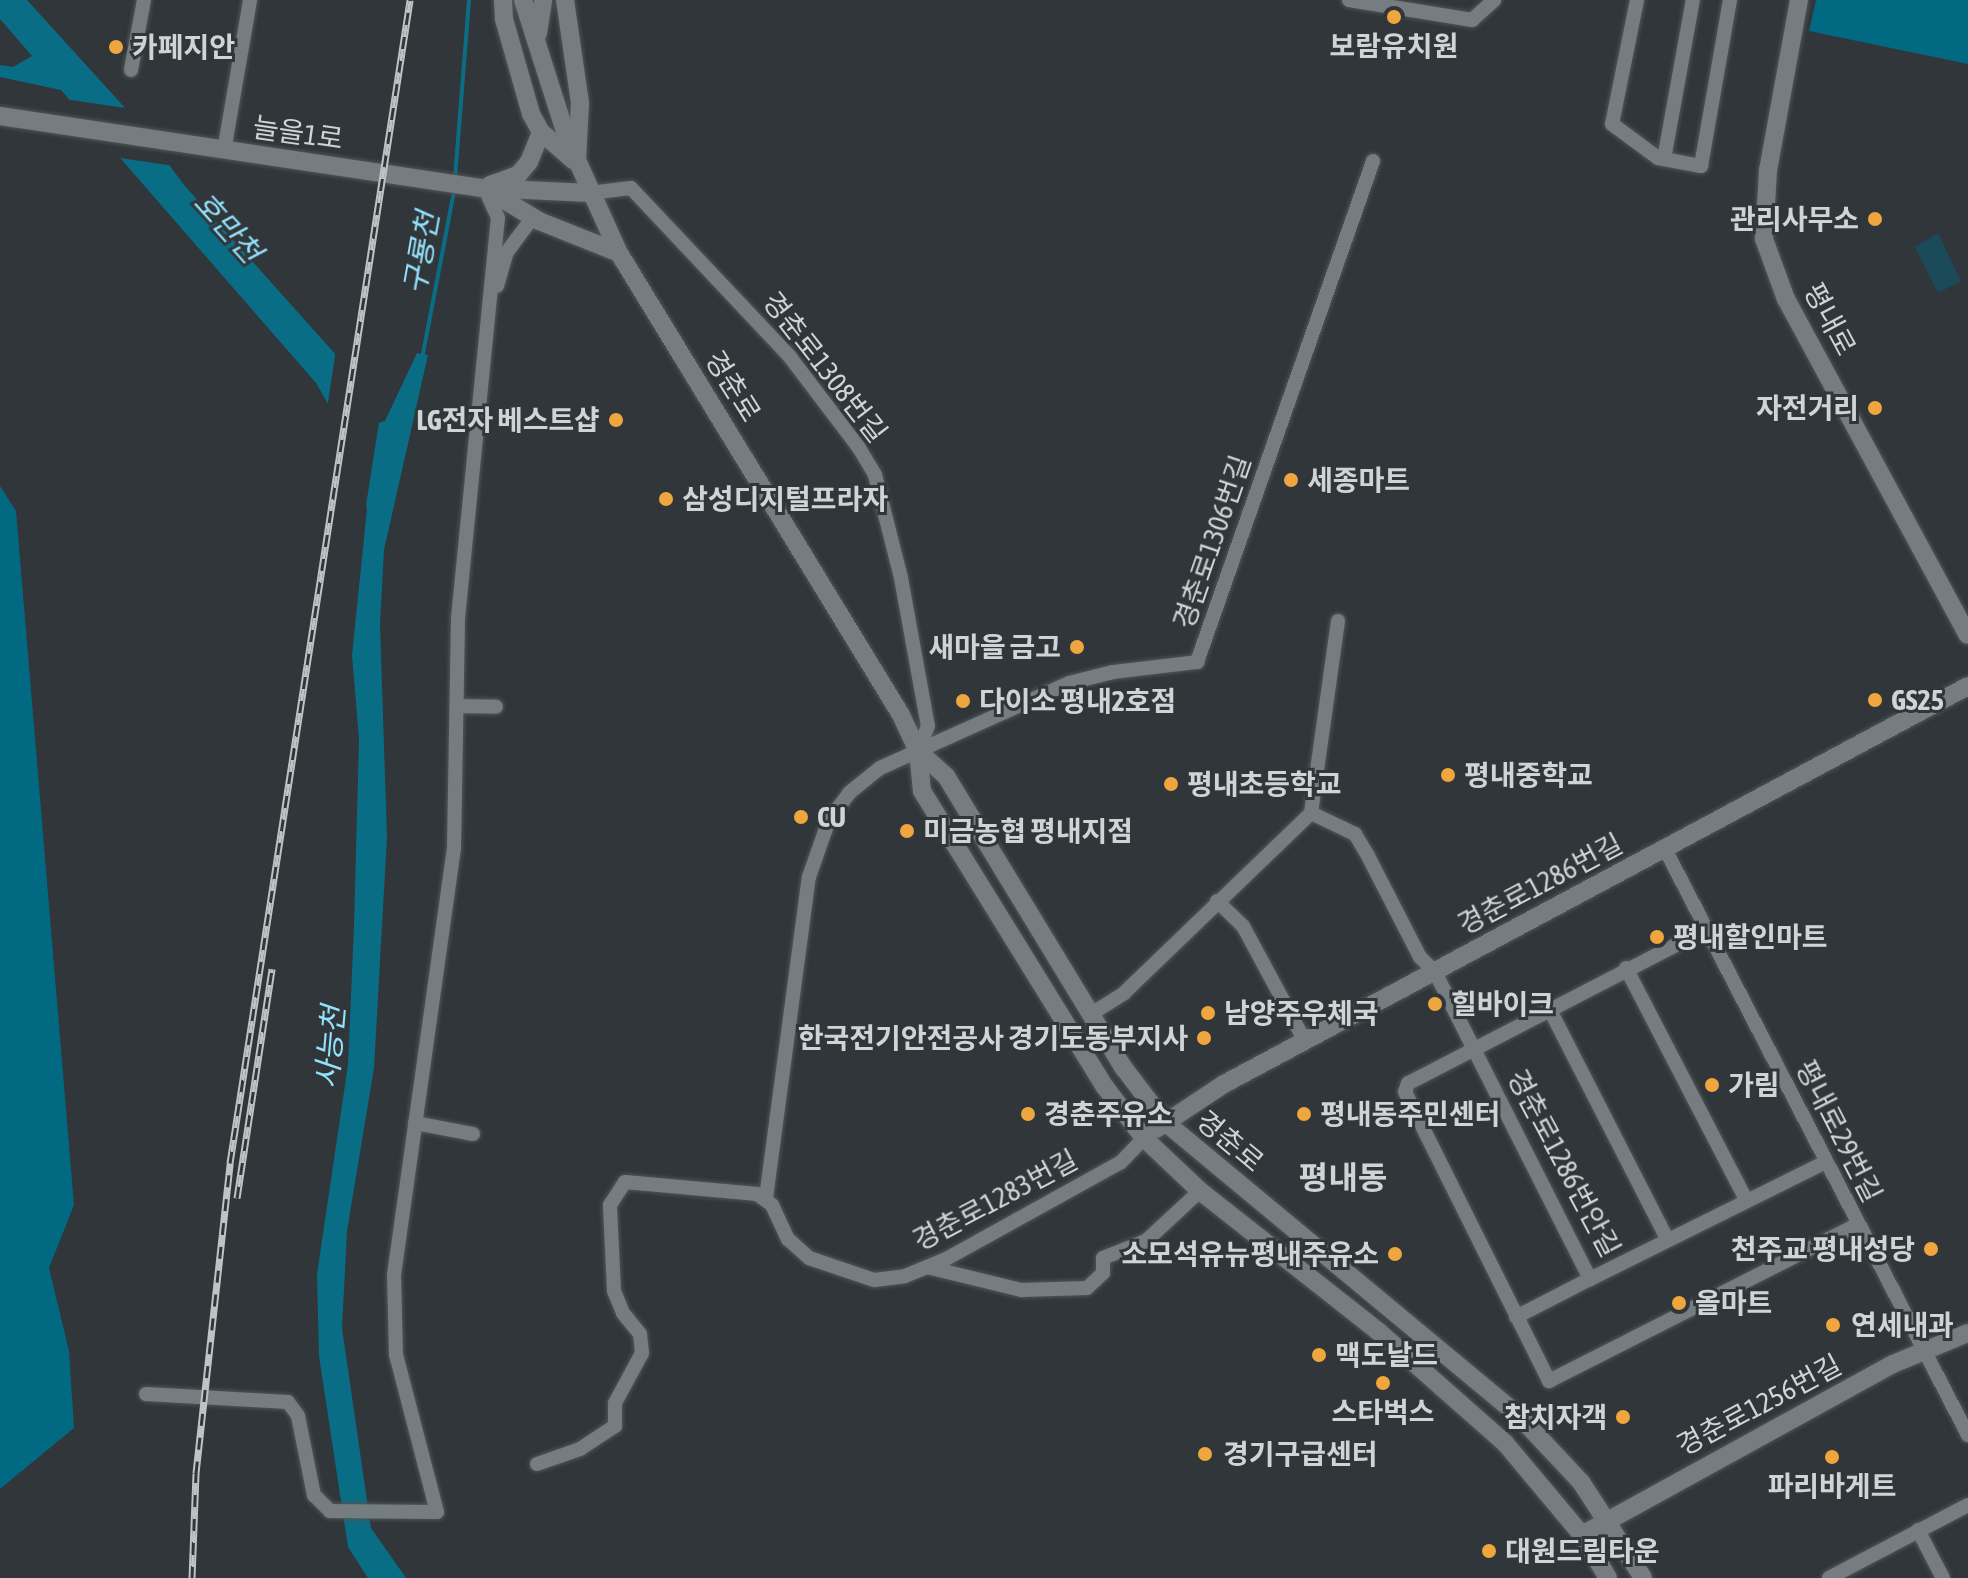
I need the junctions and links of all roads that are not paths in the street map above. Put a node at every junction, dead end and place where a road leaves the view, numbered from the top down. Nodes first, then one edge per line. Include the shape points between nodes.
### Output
1 (144, 0) edge
2 (250, 0) edge
3 (503, 0) edge
4 (523, 0) edge
5 (543, 0) edge
6 (565, 0) edge
7 (1349, 0) edge
8 (1494, 0) edge
9 (1637, 0) edge
10 (1693, 0) edge
11 (1730, 0) edge
12 (1799, 0) edge
13 (538, 33) junction
14 (131, 70) dead end
15 (0, 116) edge
16 (541, 132) junction
17 (224, 151) junction
18 (1664, 159) junction
19 (1373, 161) dead end
20 (577, 163) junction
21 (476, 187) junction
22 (590, 193) junction
23 (533, 217) junction
24 (619, 253) junction
25 (488, 325) junction
26 (1338, 621) dead end
27 (1968, 635) edge
28 (1968, 686) edge
29 (457, 706) junction
30 (496, 707) dead end
31 (918, 751) junction
32 (1311, 813) junction
33 (1665, 849) junction
34 (1217, 901) junction
35 (1705, 930) junction
36 (1626, 968) junction
37 (1435, 972) junction
38 (1549, 1008) junction
39 (1091, 1014) junction
40 (1305, 1041) junction
41 (1474, 1048) junction
42 (1165, 1122) junction
43 (415, 1123) junction
44 (473, 1134) dead end
45 (1144, 1138) junction
46 (1826, 1162) junction
47 (1200, 1191) junction
48 (766, 1198) junction
49 (1745, 1198) junction
50 (1858, 1224) junction
51 (1667, 1239) junction
52 (927, 1267) junction
53 (1590, 1279) junction
54 (1516, 1317) junction
55 (1968, 1333) edge
56 (1926, 1350) junction
57 (146, 1394) dead end
58 (1968, 1435) edge
59 (537, 1464) dead end
60 (1968, 1505) edge
61 (1609, 1519) junction
62 (1918, 1530) junction
63 (1582, 1535) junction
64 (1838, 1576) edge
65 (1608, 1578) edge
66 (1643, 1578) edge
67 (1943, 1578) edge

1 - 14 street
2 - 17 street
3 - 16 street via 504,19
4 - 13 street, 경춘로
5 - 13 street, 경춘로
6 - 20 street via 580,103
7 - 8 street via 1472,20
9 - 18 street via 1612,124
10 - 18 street
11 - 18 street via 1701,166
12 - 27 street, 평내로 via 1768,170 1764,239 1786,299
13 - 20 street, 경춘로
15 - 17 street, 늘을1로
16 - 20 street
16 - 21 street via 518,175
17 - 21 street, 늘을1로
19 - 31 street, 경춘로1306번길 via 1197,662 1069,683
20 - 22 street, 경춘로
21 - 22 street, 늘을1로
21 - 23 street
21 - 25 street via 498,218
22 - 24 street, 경춘로
22 - 31 street, 경춘로1308번길 via 631,188 790,357 867,462 901,578 928,726
23 - 24 street
23 - 25 street via 507,252
24 - 31 street, 경춘로
25 - 29 street via 458,618
26 - 32 street
28 - 33 street, 경춘로1286번길
29 - 30 street
29 - 43 street via 454,848
31 - 39 street, 경춘로 via 946,776
31 - 45 street, 경춘로 via 922,791 1105,1087
31 - 48 street via 880,768 849,793 821,835 809,877
32 - 34 street
32 - 37 street, 경춘로1286번안길 via 1355,834 1420,957
33 - 35 street, 평내로29번길
33 - 37 street, 경춘로1286번길
34 - 39 street via 1124,993
34 - 40 street via 1243,926
35 - 36 street
35 - 46 street, 평내로29번길
36 - 38 street
36 - 49 street
37 - 40 street, 경춘로1286번길
37 - 41 street, 경춘로1286번안길
38 - 41 street
38 - 51 street
39 - 42 street, 경춘로
40 - 42 street, 경춘로1286번길
41 - 53 street, 경춘로1286번안길
41 - 54 street via 1408,1083 1405,1092
42 - 45 street, 경춘로1286번길
42 - 61 street, 경춘로 via 1519,1416
43 - 44 street
43 - 57 street via 395,1249 394,1333 437,1512 330,1511 314,1495 298,1416 288,1402
45 - 47 street, 경춘로
45 - 52 street, 경춘로1283번길 via 1121,1162
46 - 49 street, 경춘로1286번안길
46 - 50 street, 평내로29번길
47 - 52 street via 1146,1241 1103,1258 1103,1273 1087,1288 1021,1290
47 - 63 street, 경춘로 via 1379,1332 1505,1443
48 - 52 street, 경춘로1283번길 via 788,1239 809,1258 874,1280
48 - 59 street via 632,1180 616,1188 610,1205 614,1291 640,1334 642,1353 615,1403 615,1426 580,1449
49 - 51 street, 경춘로1286번안길
50 - 54 street via 1549,1381
50 - 56 street, 평내로29번길
51 - 53 street, 경춘로1286번안길
53 - 54 street
55 - 56 street, 경춘로1256번길
56 - 58 street, 평내로29번길
56 - 61 street, 경춘로1256번길
60 - 62 street
61 - 63 street, 경춘로1256번길
61 - 66 street, 경춘로
62 - 64 street
62 - 67 street
63 - 65 street, 경춘로

